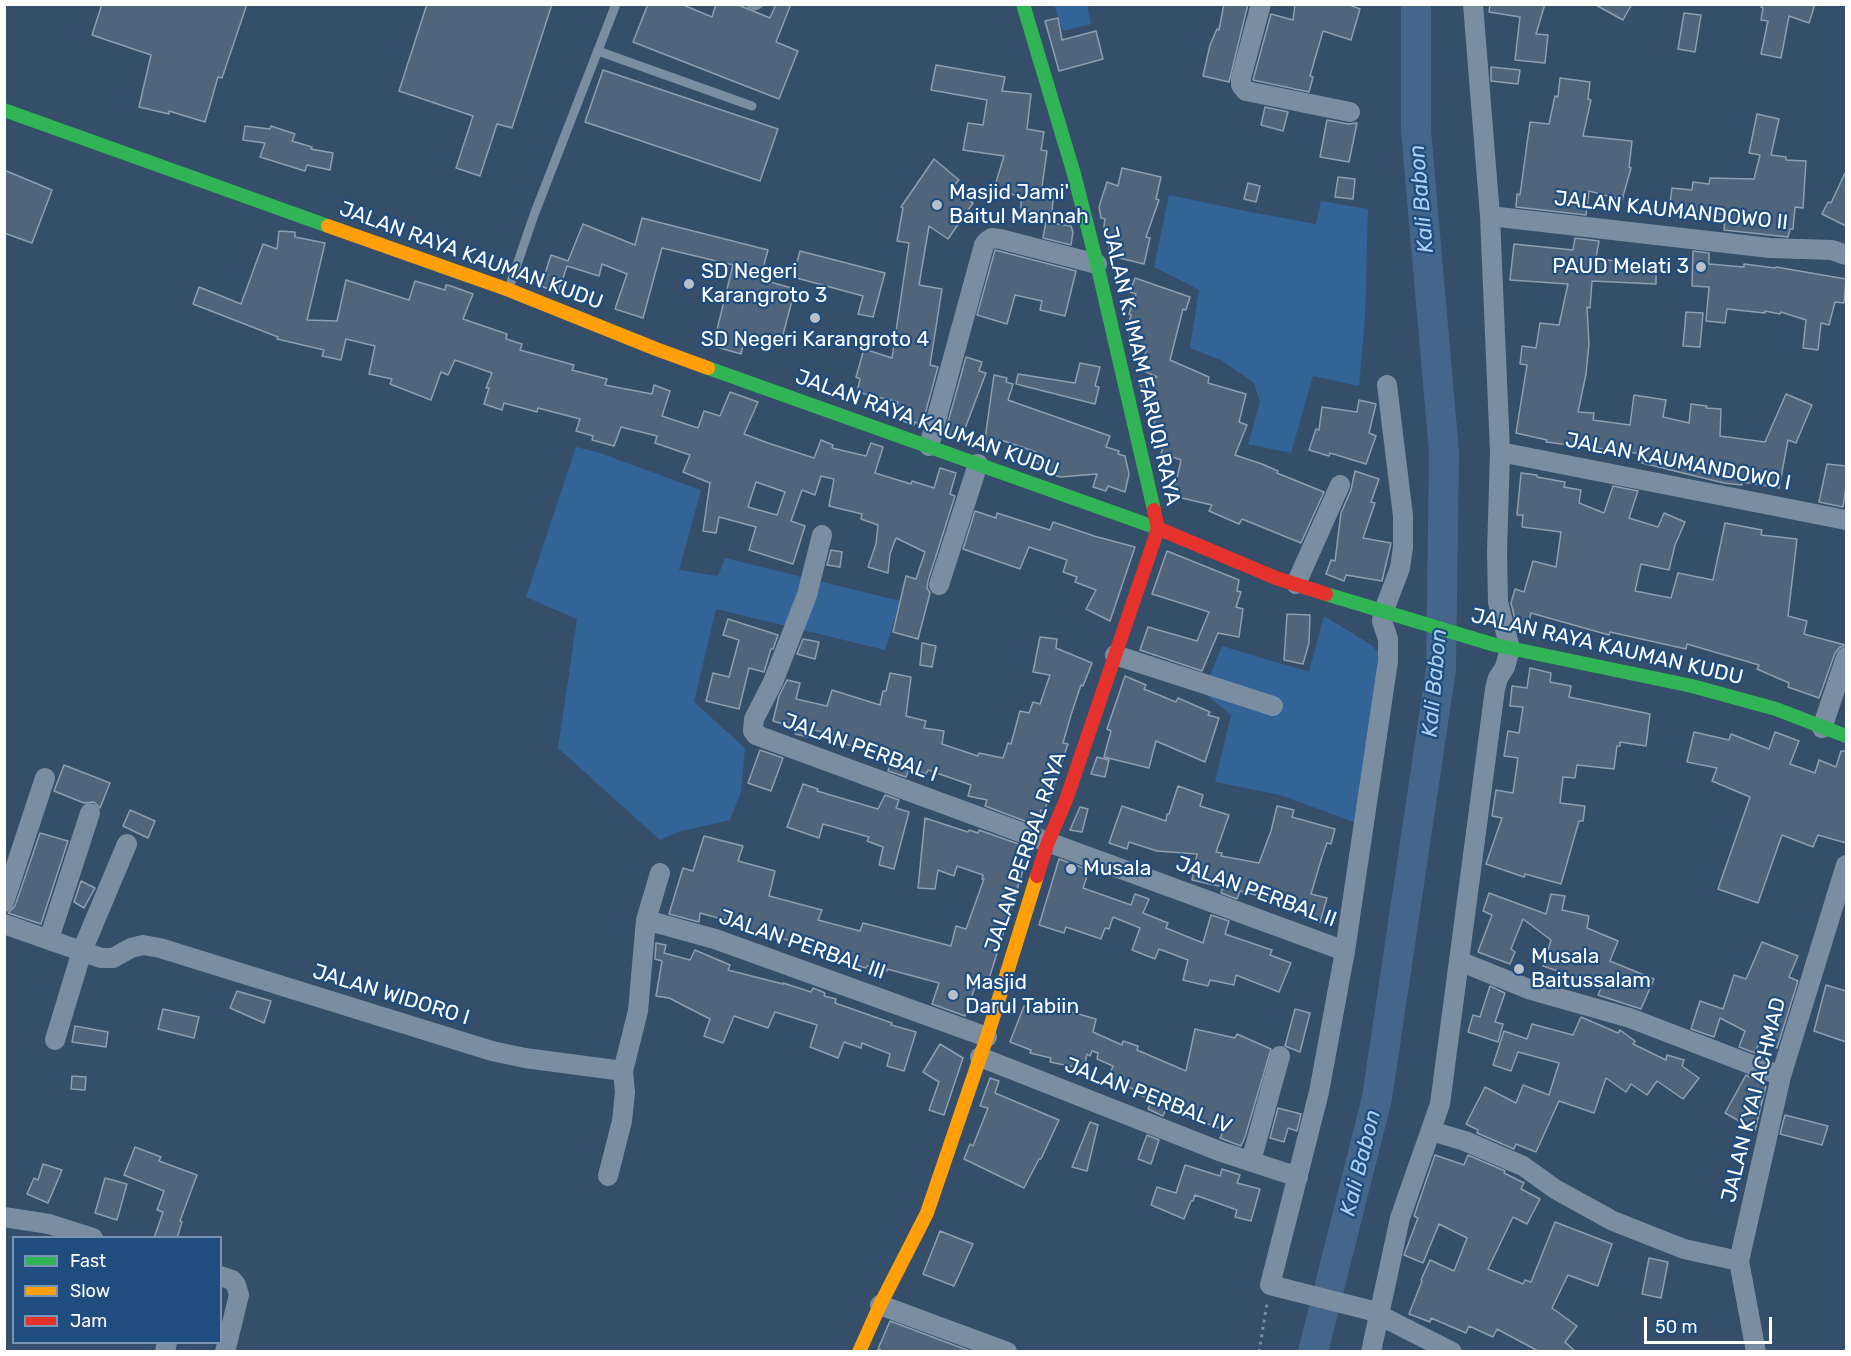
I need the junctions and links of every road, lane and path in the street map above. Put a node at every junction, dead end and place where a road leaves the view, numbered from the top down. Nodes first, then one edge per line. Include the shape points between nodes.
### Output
1 (616, 4) edge
2 (750, 4) edge
3 (759, 4) edge
4 (1023, 4) edge
5 (1261, 4) edge
6 (1473, 4) edge
7 (598, 51) junction
8 (752, 106) dead end
9 (4, 110) edge
10 (1350, 112) dead end
11 (1490, 216) junction
12 (1846, 255) edge
13 (1097, 264) junction
14 (509, 290) junction
15 (1387, 385) dead end
16 (929, 447) junction
17 (1500, 452) junction
18 (978, 464) junction
19 (1340, 485) dead end
20 (1846, 520) edge
21 (1158, 530) junction
22 (822, 535) dead end
23 (1296, 584) junction
24 (939, 585) dead end
25 (1385, 614) junction
26 (1502, 647) junction
27 (1115, 655) junction
28 (1846, 657) edge
29 (1273, 706) dead end
30 (1822, 728) junction
31 (1846, 736) edge
32 (45, 778) dead end
33 (90, 813) dead end
34 (1048, 842) junction
35 (127, 844) dead end
36 (1846, 865) edge
37 (660, 873) dead end
38 (4, 902) edge
39 (646, 920) junction
40 (4, 924) edge
41 (49, 939) junction
42 (82, 951) junction
43 (1345, 951) junction
44 (1459, 961) junction
45 (987, 1037) junction
46 (56, 1040) dead end
47 (1280, 1056) dead end
48 (980, 1057) junction
49 (623, 1071) junction
50 (1781, 1077) junction
51 (1431, 1131) junction
52 (1251, 1161) junction
53 (608, 1176) dead end
54 (1298, 1177) junction
55 (4, 1217) edge
56 (87, 1236) edge
57 (1739, 1262) junction
58 (222, 1277) edge
59 (1270, 1286) junction
60 (880, 1305) junction
61 (1373, 1312) junction
62 (225, 1352) edge
63 (859, 1352) edge
64 (1008, 1352) edge
65 (1259, 1352) edge
66 (1371, 1352) edge
67 (1452, 1352) edge
68 (1756, 1352) edge

1 - 7 lane
2 - 3 lane
4 - 13 street, JALAN K. IMAM FARUQI RAYA
5 - 10 street via 1240,85 1246,91
6 - 11 street
7 - 8 lane
7 - 14 lane
9 - 14 street, JALAN RAYA KAUMAN KUDU
11 - 12 street, JALAN KAUMANDOWO II via 1770,248 1823,249
11 - 17 street
13 - 16 street via 1000,238 987,241
13 - 21 street, JALAN K. IMAM FARUQI RAYA
14 - 16 street, JALAN RAYA KAUMAN KUDU via 656,349
15 - 25 street via 1404,531 1400,568
16 - 18 street, JALAN RAYA KAUMAN KUDU
17 - 20 street, JALAN KAUMANDOWO I
17 - 26 street via 1497,552
18 - 21 street, JALAN RAYA KAUMAN KUDU
18 - 24 street
19 - 23 street
21 - 23 street, JALAN RAYA KAUMAN KUDU
21 - 27 street, JALAN PERBAL RAYA
22 - 34 street, JALAN PERBAL I via 807,595 754,719 753,731
23 - 25 street, JALAN RAYA KAUMAN KUDU
25 - 26 street, JALAN RAYA KAUMAN KUDU
25 - 43 street via 1382,621 1388,639 1388,661
26 - 30 street, JALAN RAYA KAUMAN KUDU via 1692,686
26 - 44 street via 1505,667 1495,689
27 - 29 street
27 - 34 street, JALAN PERBAL RAYA
28 - 30 street
30 - 31 street, JALAN RAYA KAUMAN KUDU
32 - 38 street
33 - 41 street
34 - 43 street, JALAN PERBAL II
34 - 45 street, JALAN PERBAL RAYA
35 - 42 street
36 - 50 street, JALAN KYAI ACHMAD
37 - 39 street
39 - 45 street, JALAN PERBAL III via 715,939
39 - 49 street via 639,1011
40 - 41 street, JALAN WIDORO I
41 - 42 street, JALAN WIDORO I
42 - 46 street
42 - 49 street, JALAN WIDORO I via 112,958 137,946 160,948 492,1051
43 - 54 street via 1320,1092
44 - 50 street via 1531,990 1630,1018
44 - 51 street via 1440,1104
45 - 48 street, JALAN PERBAL RAYA
47 - 52 street
48 - 52 street, JALAN PERBAL IV
48 - 60 street, JALAN PERBAL RAYA via 927,1213
49 - 53 street via 622,1121
50 - 57 street, JALAN KYAI ACHMAD
51 - 57 street via 1522,1166 1613,1221 1684,1249
51 - 61 street
52 - 54 street, JALAN PERBAL IV
54 - 59 street
55 - 56 street via 49,1224
57 - 68 street, JALAN KYAI ACHMAD
58 - 62 street via 232,1280 238,1295
59 - 61 street
59 - 65 path
60 - 63 street, JALAN PERBAL RAYA
60 - 64 street
61 - 66 street
61 - 67 street

